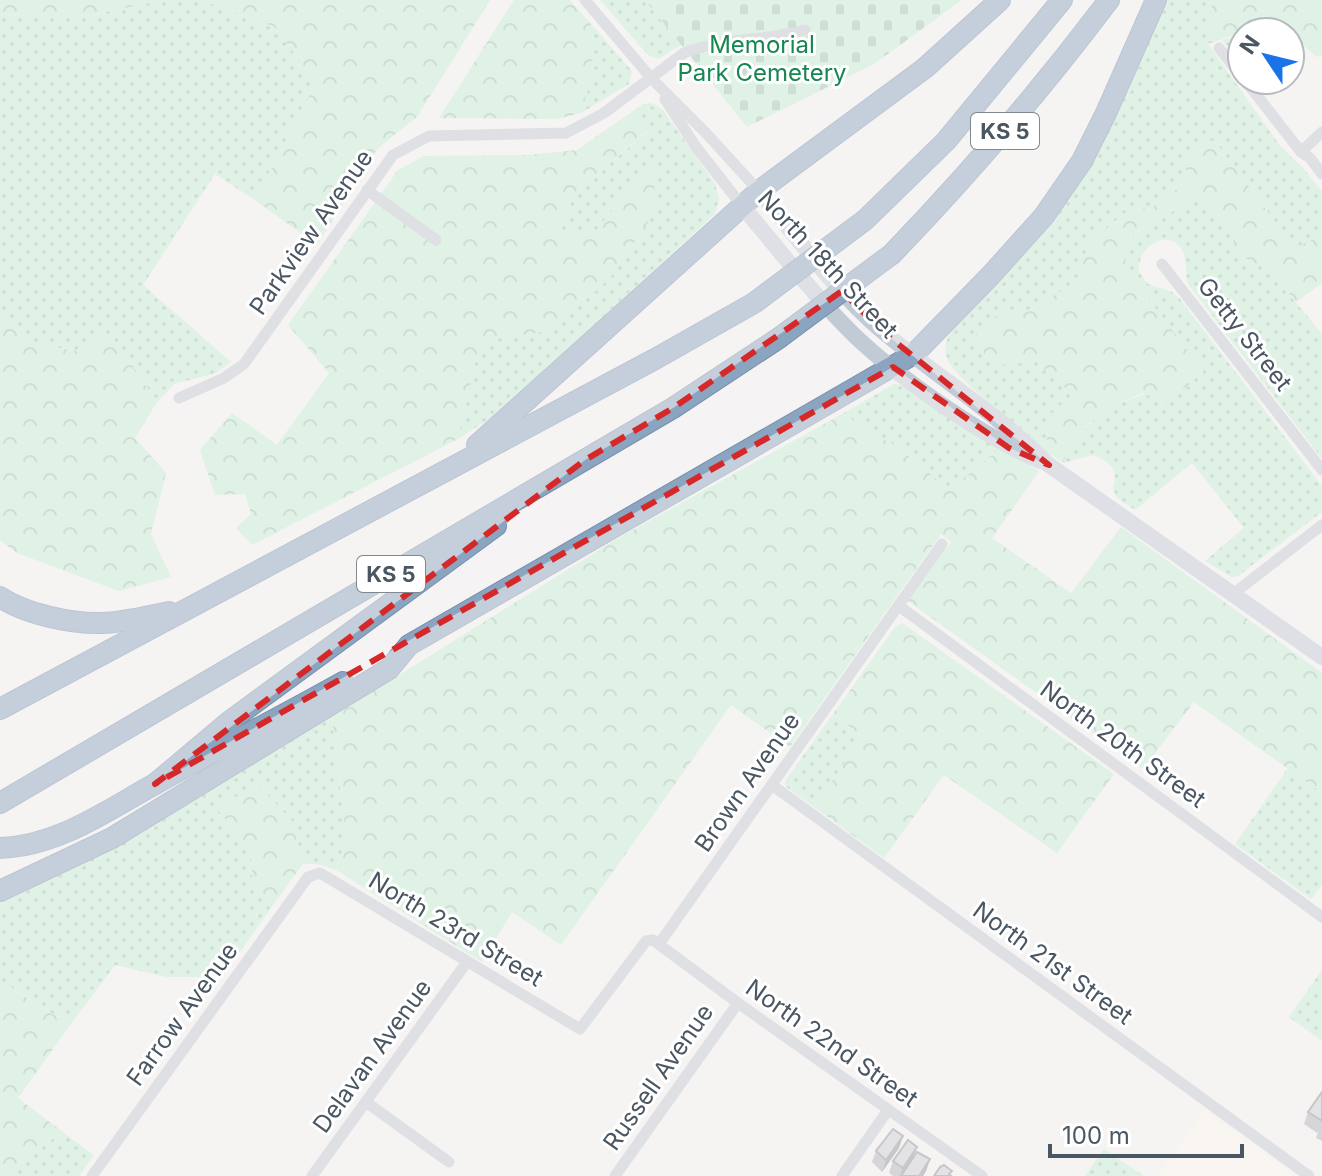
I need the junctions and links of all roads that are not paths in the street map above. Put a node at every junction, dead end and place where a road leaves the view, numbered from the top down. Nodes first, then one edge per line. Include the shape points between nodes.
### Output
1 (585, 0) edge
2 (1000, 0) edge
3 (1062, 0) edge
4 (1109, 0) edge
5 (1156, 0) edge
6 (805, 30) dead end
7 (1219, 48) dead end
8 (1226, 57) edge
9 (652, 79) junction
10 (1257, 96) edge
11 (1322, 132) edge
12 (1301, 152) junction
13 (1322, 174) edge
14 (367, 190) junction
15 (759, 191) junction
16 (742, 206) junction
17 (436, 240) dead end
18 (1162, 264) dead end
19 (914, 354) junction
20 (893, 367) junction
21 (179, 398) dead end
22 (585, 460) junction
23 (1049, 465) junction
24 (453, 467) junction
25 (1322, 470) edge
26 (1322, 525) edge
27 (942, 544) dead end
28 (1233, 594) junction
29 (0, 597) edge
30 (899, 606) junction
31 (185, 610) junction
32 (409, 645) junction
33 (1322, 657) edge
34 (0, 709) edge
35 (155, 784) junction
36 (772, 785) junction
37 (0, 803) edge
38 (0, 848) edge
39 (308, 877) joint
40 (0, 891) edge
41 (1322, 917) edge
42 (659, 944) junction
43 (467, 962) junction
44 (738, 1003) junction
45 (580, 1029) joint
46 (366, 1102) junction
47 (888, 1110) junction
48 (449, 1162) dead end
49 (99, 1174) edge
50 (312, 1176) edge
51 (615, 1176) edge
52 (842, 1176) edge
53 (982, 1176) edge
54 (1309, 1176) edge

1 - 9 street, North 18th Street
2 - 15 highway via 925,68
3 - 24 highway, KS 5, bridge via 946,141 865,220 754,303
4 - 22 highway, KS 5, bridge via 960,184 892,254 779,338
5 - 19 highway via 1082,161 1044,216
6 - 9 street, Parkview Avenue via 699,47
7 - 8 street
9 - 14 street, Parkview Avenue via 566,133 429,136 393,155
9 - 15 street, North 18th Street
9 - 16 street, North 18th Street
10 - 12 street
11 - 12 street
12 - 13 street
14 - 17 street
14 - 21 street, Parkview Avenue via 244,364
15 - 16 highway
15 - 19 main road, North 18th Street via 861,312
16 - 20 main road, North 18th Street via 854,334
16 - 24 highway
18 - 25 street, Getty Street
19 - 20 highway
19 - 23 main road, North 18th Street
20 - 23 main road, North 18th Street via 1009,448
20 - 32 highway
22 - 35 highway via 230,721
22 - 37 highway, KS 5
23 - 28 main road, North 18th Street
24 - 31 highway, KS 5
26 - 28 street
27 - 30 street, Brown Avenue
28 - 33 main road, North 18th Street
29 - 31 highway via 12,606 53,617 102,623
30 - 36 street, Brown Avenue
30 - 41 street, North 20th Street
31 - 34 highway, KS 5
32 - 35 highway
32 - 40 highway via 389,669 112,838
35 - 38 highway via 97,820 27,847
36 - 42 street, Brown Avenue
36 - 54 street, North 21st Street
39 - 43 street, North 23rd Street via 320,873
39 - 49 street, Farrow Avenue
42 - 44 street, North 22nd Street
42 - 45 street, Brown Avenue via 646,941
43 - 45 street, North 23rd Street
43 - 46 street, Delavan Avenue
44 - 47 street, North 22nd Street
44 - 51 street, Russell Avenue
46 - 48 street
46 - 50 street, Delavan Avenue
47 - 52 street
47 - 53 street, North 22nd Street

